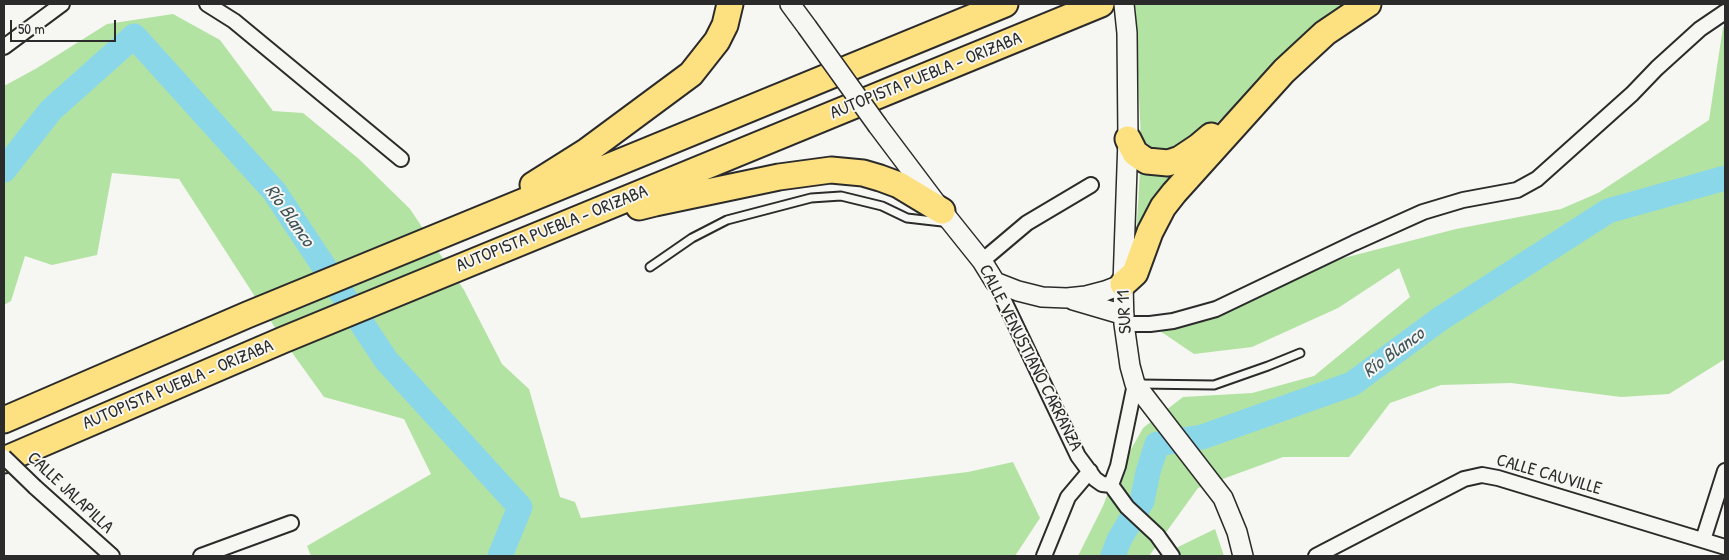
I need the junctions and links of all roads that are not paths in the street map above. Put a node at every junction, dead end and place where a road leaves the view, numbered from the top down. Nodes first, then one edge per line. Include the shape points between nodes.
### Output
1 (62, 4) edge
2 (207, 4) edge
3 (730, 4) edge
4 (790, 4) edge
5 (1005, 4) edge
6 (1101, 4) edge
7 (1124, 4) edge
8 (1368, 4) edge
9 (1725, 12) edge
10 (4, 48) edge
11 (1284, 71) junction
12 (1128, 139) junction
13 (401, 160) dead end
14 (1091, 185) dead end
15 (947, 217) junction
16 (474, 222) junction
17 (515, 245) junction
18 (982, 262) junction
19 (650, 267) dead end
20 (995, 282) junction
21 (1123, 284) junction
22 (1067, 298) junction
23 (1124, 320) junction
24 (1300, 352) dead end
25 (1135, 384) junction
26 (4, 420) edge
27 (4, 458) edge
28 (1090, 471) junction
29 (1725, 471) edge
30 (1112, 486) junction
31 (291, 523) dead end
32 (1703, 540) junction
33 (1725, 547) edge
34 (112, 556) edge
35 (201, 556) edge
36 (1044, 556) edge
37 (1172, 556) edge
38 (1243, 556) edge
39 (1316, 556) edge

1 - 10 street
2 - 13 street via 234,21
3 - 16 highway via 717,41 691,74 587,152
4 - 15 main road, CALLE VENUSTIANO CARRANZA, bridge
5 - 16 highway, AUTOPISTA PUEBLA - ORIZABA
6 - 17 highway, AUTOPISTA PUEBLA - ORIZABA
7 - 12 main road, SUR 11
8 - 11 highway via 1325,33
9 - 23 street via 1657,68 1537,179 1517,190 1463,200 1423,212 1216,309 1150,324
11 - 12 highway via 1180,159 1168,163 1147,161 1135,153
11 - 21 highway via 1163,207 1150,232 1138,268
12 - 21 main road, SUR 11
14 - 18 street via 1027,224
15 - 17 highway via 899,185 863,173 831,170 779,177 654,203
15 - 18 main road, CALLE VENUSTIANO CARRANZA
15 - 19 lane via 907,218 882,206 840,196 811,198 727,220 692,238
16 - 26 highway, AUTOPISTA PUEBLA - ORIZABA
17 - 27 highway, AUTOPISTA PUEBLA - ORIZABA
18 - 20 main road, CALLE VENUSTIANO CARRANZA
20 - 22 main road via 1042,297
20 - 28 street, CALLE VENUSTIANO CARRANZA via 1078,456
21 - 22 main road via 1086,296
21 - 23 main road, SUR 11
22 - 23 main road
23 - 25 main road, SUR 11
24 - 25 lane via 1214,385
25 - 30 street
25 - 38 main road, SUR 11 via 1223,498
27 - 34 street, CALLE JALAPILLA, bridge
28 - 30 street, CALLE VENUSTIANO CARRANZA via 1102,484
28 - 36 street via 1068,498
29 - 32 street
30 - 37 street
31 - 35 street
32 - 33 street, CALLE CAUVILLE
32 - 39 street, CALLE CAUVILLE via 1482,475 1464,478

